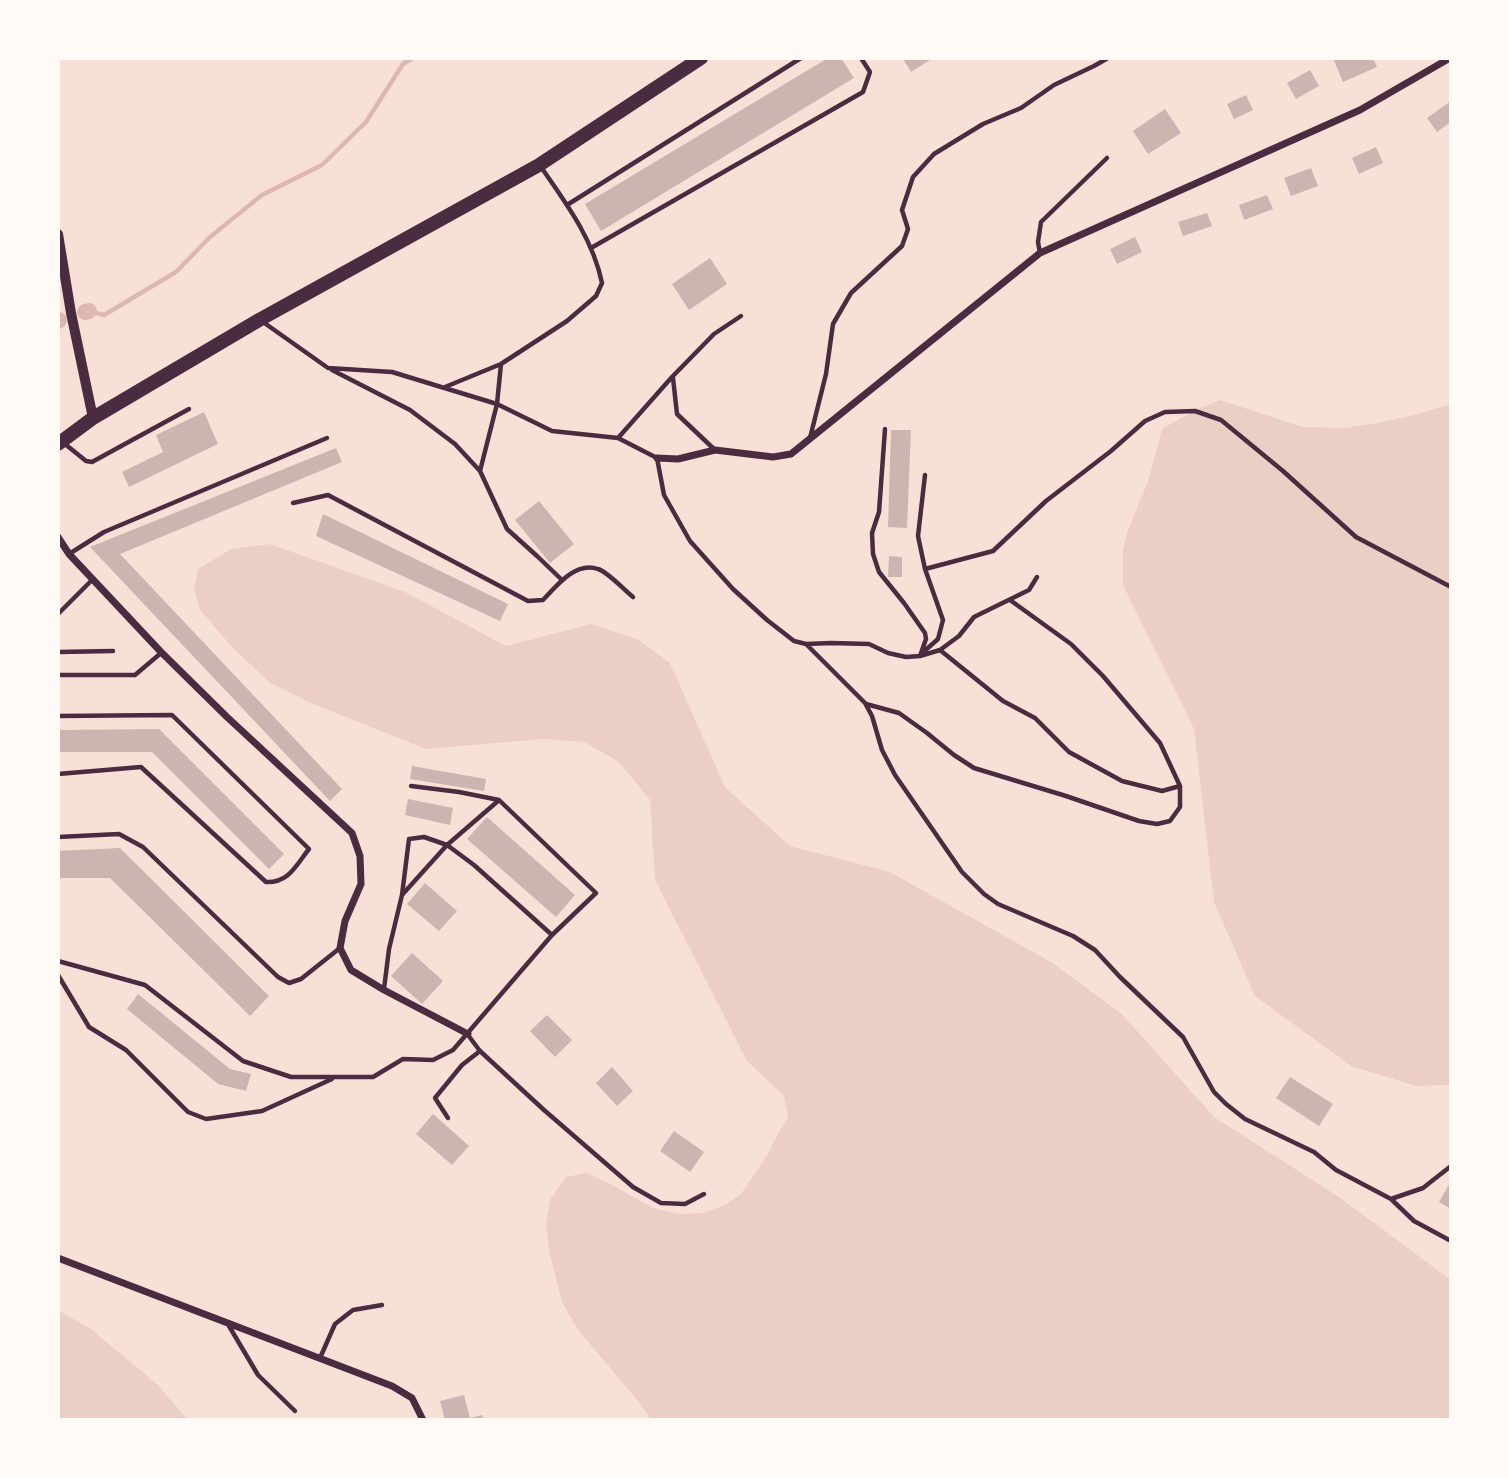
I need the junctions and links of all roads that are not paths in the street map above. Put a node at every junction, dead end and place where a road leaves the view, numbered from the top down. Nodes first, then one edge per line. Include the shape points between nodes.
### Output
1 (701, 58) edge
2 (801, 58) edge
3 (861, 58) edge
4 (1108, 58) edge
5 (1450, 58) edge
6 (1107, 158) dead end
7 (539, 165) junction
8 (567, 205) junction
9 (58, 234) edge
10 (591, 247) junction
11 (1041, 253) junction
12 (741, 316) dead end
13 (259, 320) junction
14 (501, 364) junction
15 (328, 368) junction
16 (672, 377) junction
17 (444, 388) junction
18 (497, 404) junction
19 (189, 409) dead end
20 (93, 418) junction
21 (885, 429) dead end
22 (327, 438) dead end
23 (618, 438) junction
24 (810, 439) junction
25 (60, 443) edge
26 (715, 450) junction
27 (657, 458) junction
28 (480, 471) junction
29 (925, 475) dead end
30 (293, 503) dead end
31 (58, 537) edge
32 (69, 554) junction
33 (925, 569) junction
34 (1037, 577) dead end
35 (93, 579) junction
36 (562, 580) junction
37 (1451, 587) edge
38 (633, 597) dead end
39 (1010, 600) junction
40 (58, 614) edge
41 (806, 644) junction
42 (940, 650) junction
43 (113, 651) dead end
44 (58, 652) edge
45 (161, 652) junction
46 (920, 656) junction
47 (58, 675) edge
48 (865, 703) junction
49 (58, 716) edge
50 (58, 774) edge
51 (411, 786) dead end
52 (1180, 786) junction
53 (499, 800) junction
54 (58, 837) edge
55 (447, 845) junction
56 (402, 895) junction
57 (552, 935) junction
58 (340, 948) junction
59 (58, 961) edge
60 (58, 975) edge
61 (384, 990) junction
62 (468, 1034) junction
63 (480, 1051) junction
64 (336, 1077) junction
65 (448, 1118) dead end
66 (1451, 1166) edge
67 (704, 1194) dead end
68 (1391, 1199) junction
69 (1451, 1241) edge
70 (58, 1258) edge
71 (382, 1305) dead end
72 (227, 1322) junction
73 (320, 1358) junction
74 (295, 1411) dead end
75 (423, 1420) edge

1 - 7 main road
2 - 8 lane
3 - 10 lane via 870,72 863,92
4 - 24 lane via 973,130 934,154 913,177 902,210 908,229 902,246 851,293 833,324
5 - 11 street via 1360,110
6 - 11 lane via 1041,222
7 - 8 lane
7 - 13 main road
8 - 10 lane
9 - 20 street
10 - 14 lane via 602,283 596,296 568,321
11 - 24 street
12 - 16 lane via 715,334
13 - 15 lane
13 - 20 main road
14 - 17 lane
14 - 18 lane
15 - 17 lane via 392,372
15 - 28 lane via 410,410 455,444
16 - 23 lane
16 - 26 lane via 677,414
17 - 18 lane
18 - 23 lane via 552,431
18 - 28 lane
19 - 25 lane via 92,462
20 - 25 main road
21 - 46 lane via 873,554 880,572 925,633
22 - 32 lane via 104,532
23 - 27 lane
24 - 26 street via 791,454 773,457
26 - 27 street via 678,459
27 - 41 lane via 664,495 690,541 767,620 794,641
28 - 36 lane via 507,529
29 - 33 lane via 918,536
30 - 36 lane via 328,495 528,601 543,600
31 - 32 street
32 - 35 street
33 - 37 lane via 993,551 1046,501 1145,421 1165,412 1195,411 1221,420 1356,537
33 - 46 lane via 943,620 938,639
34 - 39 lane via 1029,590
35 - 40 lane
35 - 45 street
36 - 38 lane via 583,567 600,569
39 - 42 lane via 974,617
39 - 52 lane via 1071,644 1103,676 1160,743
41 - 46 lane via 869,644 888,653
41 - 48 lane
42 - 46 lane
42 - 52 lane via 1003,701 1035,718 1069,752 1122,780 1162,791
43 - 44 lane
45 - 47 lane via 135,675
45 - 58 street via 352,833 360,856 361,884 345,921
48 - 52 lane via 899,713 974,768 1139,821 1170,821 1180,807
48 - 68 lane via 895,775 962,872 984,894 1095,950 1183,1037 1214,1092 1245,1119 1314,1152 1336,1170
49 - 50 lane via 172,715 309,849 285,879 266,882 141,767
51 - 53 lane
53 - 55 lane
53 - 57 lane via 596,893
54 - 58 lane via 119,834 143,847 289,983
55 - 56 lane
55 - 56 lane via 424,837 409,839
55 - 57 lane
56 - 61 lane
57 - 62 lane
58 - 61 street via 351,970
59 - 64 lane via 145,985 243,1061 291,1077
60 - 64 lane via 89,1027 127,1050 188,1112 206,1119 262,1111
61 - 62 street
62 - 63 lane
62 - 64 lane via 453,1050 433,1060 403,1059 373,1077
63 - 65 lane via 435,1098
63 - 67 lane via 633,1187 661,1203 685,1204
66 - 68 lane via 1423,1188
68 - 69 lane via 1414,1221
70 - 72 street
71 - 73 lane via 353,1310 335,1324
72 - 73 street
72 - 74 lane via 258,1375
73 - 75 street via 412,1398

